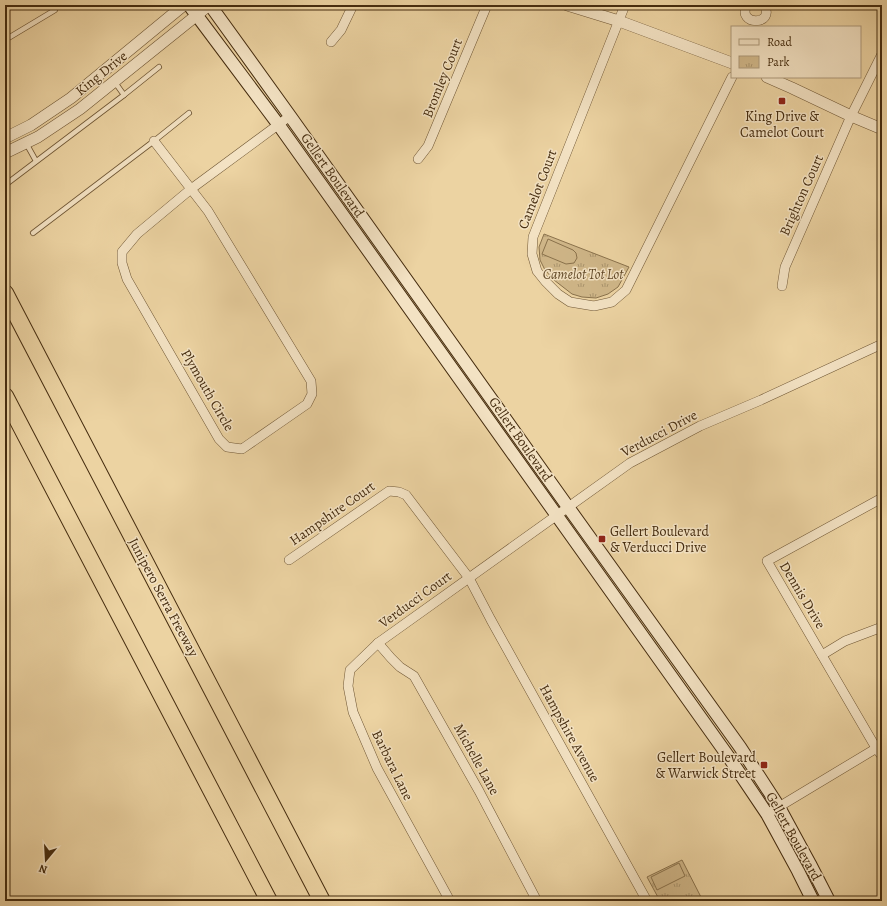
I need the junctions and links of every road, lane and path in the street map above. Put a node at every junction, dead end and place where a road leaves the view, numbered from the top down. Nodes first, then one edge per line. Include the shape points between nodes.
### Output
1 (56, 5) edge
2 (184, 5) edge
3 (189, 5) edge
4 (209, 5) edge
5 (353, 5) edge
6 (487, 5) edge
7 (567, 5) edge
8 (625, 5) edge
9 (747, 5) edge
10 (764, 5) edge
11 (197, 15) junction
12 (619, 21) junction
13 (5, 40) edge
14 (331, 42) dead end
15 (882, 54) edge
16 (731, 63) edge
17 (159, 67) dead end
18 (732, 78) edge
19 (769, 78) edge
20 (114, 81) junction
21 (124, 95) junction
22 (189, 113) dead end
23 (290, 116) junction
24 (851, 116) junction
25 (278, 124) junction
26 (882, 129) edge
27 (5, 138) edge
28 (154, 141) junction
29 (26, 143) junction
30 (5, 153) edge
31 (418, 159) dead end
32 (36, 161) junction
33 (8, 182) dead end
34 (191, 189) junction
35 (33, 233) dead end
36 (782, 286) dead end
37 (5, 293) edge
38 (882, 344) edge
39 (5, 396) edge
40 (882, 498) edge
41 (568, 507) junction
42 (556, 516) junction
43 (289, 560) dead end
44 (468, 578) junction
45 (882, 627) edge
46 (378, 643) junction
47 (822, 655) junction
48 (879, 746) edge
49 (882, 756) edge
50 (779, 807) junction
51 (767, 814) junction
52 (269, 901) edge
53 (322, 901) edge
54 (450, 901) edge
55 (537, 901) edge
56 (647, 901) edge
57 (813, 901) edge
58 (829, 901) edge

1 - 13 lane via 55,10
2 - 27 street, King Drive via 71,98 31,125
3 - 11 main road, Gellert Boulevard
4 - 11 street, King Drive
4 - 23 main road, Gellert Boulevard
5 - 14 street via 341,30
6 - 31 street, Bromley Court via 428,146
7 - 12 street
8 - 12 street, Camelot Court
9 - 10 street via 746,15 756,22 765,15
11 - 20 street, King Drive
11 - 25 main road, Gellert Boulevard
12 - 16 street
12 - 18 street, Camelot Court via 533,237 532,254 537,271 558,294 570,302 594,306 612,302 626,290
15 - 24 street, Brighton Court
17 - 21 lane
19 - 24 street
20 - 21 lane
20 - 29 street, King Drive via 80,109
21 - 32 lane
22 - 28 lane
23 - 25 street, Plymouth Circle
23 - 41 main road, Gellert Boulevard
24 - 26 street
24 - 36 street, Brighton Court via 785,267
25 - 34 street, Plymouth Circle
25 - 42 main road, Gellert Boulevard
28 - 34 street
28 - 35 lane
29 - 30 street, King Drive
29 - 32 lane
32 - 33 lane
34 - 34 street, Plymouth Circle via 137,234 122,252 122,263 128,279 219,439 227,447 242,449 306,404 312,394 311,381 208,211
37 - 53 highway, Junipero Serra Freeway
38 - 41 street, Verducci Drive via 700,426 630,463
39 - 52 highway
40 - 47 street, Dennis Drive via 767,561
41 - 42 street, Verducci Drive
41 - 50 main road, Gellert Boulevard via 740,747
42 - 44 street, Verducci Drive
42 - 51 main road, Gellert Boulevard
43 - 44 street, Hampshire Court via 389,491 399,492 406,495
44 - 46 street, Verducci Court
44 - 56 street, Hampshire Avenue
45 - 47 street via 845,641
46 - 54 street, Barbara Lane via 350,670 348,686 353,712 377,768
46 - 55 street, Michelle Lane via 400,667 414,676
47 - 48 street, Dennis Drive
48 - 49 street, Dennis Drive
48 - 50 street
50 - 51 street
50 - 58 main road, Gellert Boulevard
51 - 57 main road, Gellert Boulevard

